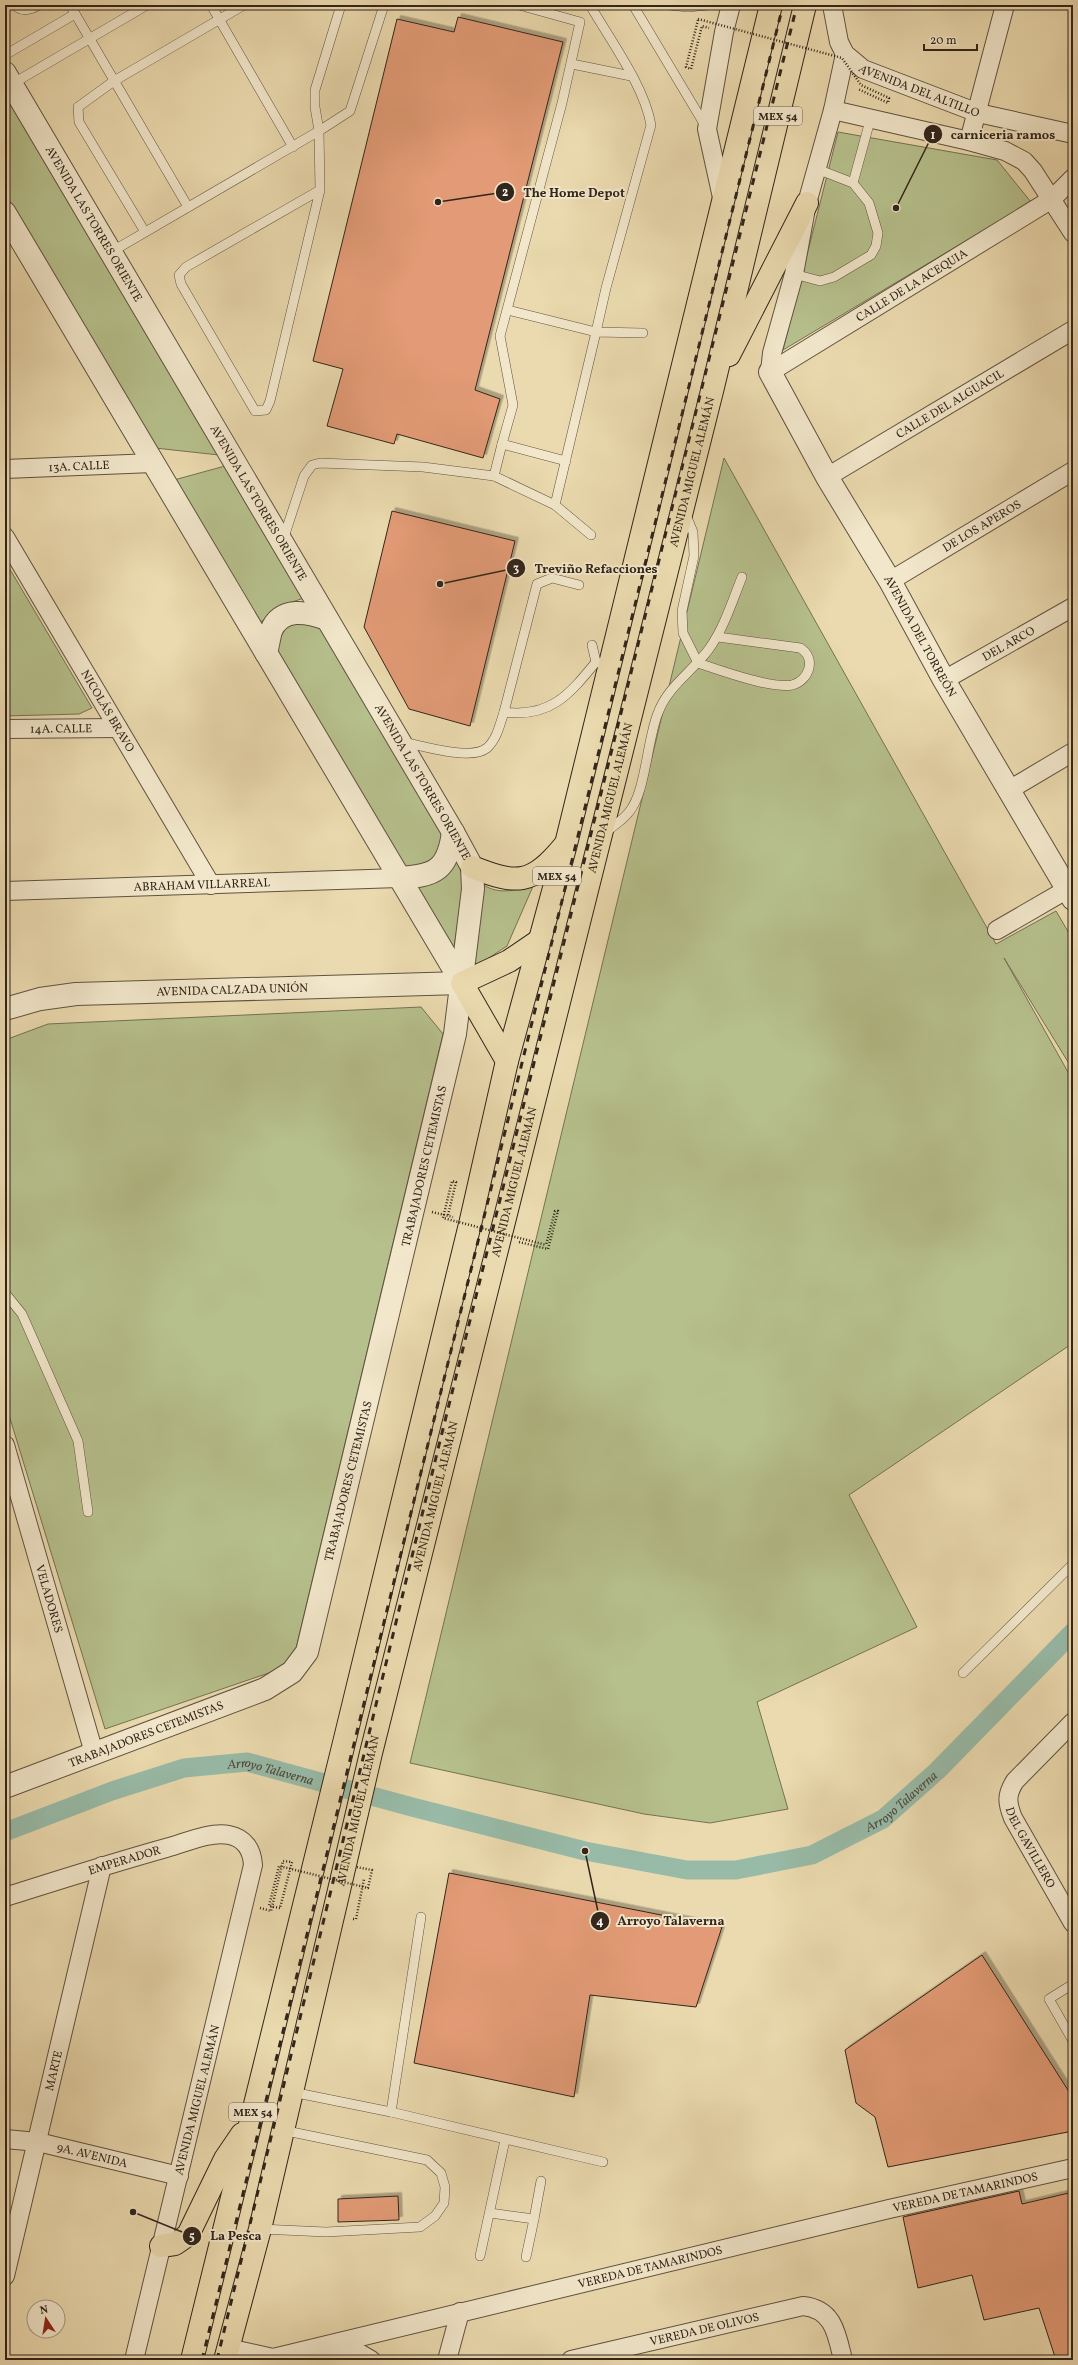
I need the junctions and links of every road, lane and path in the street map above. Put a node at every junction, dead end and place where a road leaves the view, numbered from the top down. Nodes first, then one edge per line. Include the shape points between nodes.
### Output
1 (14, 5) edge
2 (39, 5) edge
3 (70, 5) edge
4 (147, 5) edge
5 (211, 5) edge
6 (244, 5) edge
7 (341, 5) edge
8 (384, 5) edge
9 (519, 5) edge
10 (590, 5) edge
11 (633, 5) edge
12 (670, 5) edge
13 (708, 5) edge
14 (732, 5) edge
15 (771, 5) edge
16 (806, 5) edge
17 (832, 5) edge
18 (1005, 5) edge
19 (688, 6) edge
20 (75, 14) junction
21 (597, 18) junction
22 (219, 19) junction
23 (580, 22) junction
24 (702, 26) dead end
25 (89, 39) junction
26 (5, 54) edge
27 (845, 54) junction
28 (572, 64) junction
29 (631, 76) junction
30 (8, 79) edge
31 (114, 81) junction
32 (858, 89) dead end
33 (833, 110) junction
34 (978, 113) junction
35 (871, 118) junction
36 (707, 129) junction
37 (319, 131) junction
38 (1073, 134) edge
39 (969, 141) junction
40 (293, 147) junction
41 (817, 169) junction
42 (1073, 178) edge
43 (853, 183) junction
44 (320, 190) junction
45 (1052, 199) junction
46 (807, 203) junction
47 (723, 205) junction
48 (188, 207) junction
49 (5, 213) edge
50 (145, 232) junction
51 (1073, 233) edge
52 (111, 252) junction
53 (794, 274) junction
54 (508, 310) junction
55 (1073, 330) edge
56 (596, 332) junction
57 (643, 333) dead end
58 (770, 372) junction
59 (713, 387) junction
60 (502, 444) junction
61 (566, 461) junction
62 (153, 463) junction
63 (5, 469) edge
64 (1073, 471) edge
65 (494, 476) junction
66 (827, 477) junction
67 (555, 505) junction
68 (682, 506) junction
69 (591, 535) dead end
70 (5, 537) edge
71 (282, 544) junction
72 (742, 578) dead end
73 (890, 581) junction
74 (579, 585) dead end
75 (1073, 607) edge
76 (327, 619) junction
77 (718, 637) junction
78 (592, 645) dead end
79 (266, 653) junction
80 (698, 663) junction
81 (602, 664) junction
82 (944, 680) junction
83 (504, 712) junction
84 (118, 728) junction
85 (5, 729) edge
86 (400, 741) junction
87 (1073, 752) edge
88 (1009, 790) junction
89 (453, 832) junction
90 (599, 838) junction
91 (566, 844) junction
92 (472, 867) junction
93 (398, 878) junction
94 (211, 885) junction
95 (5, 891) edge
96 (1071, 892) edge
97 (996, 930) dead end
98 (540, 940) junction
99 (462, 983) junction
100 (5, 1009) edge
101 (507, 1062) junction
102 (448, 1216) dead end
103 (501, 1237) junction
104 (5, 1293) edge
105 (5, 1445) edge
106 (88, 1512) dead end
107 (1073, 1564) edge
108 (963, 1673) dead end
109 (1073, 1722) edge
110 (94, 1753) junction
111 (5, 1787) edge
112 (243, 1842) joint
113 (102, 1866) junction
114 (351, 1868) junction
115 (5, 1897) edge
116 (244, 1905) junction
117 (421, 1917) dead end
118 (1073, 1923) edge
119 (1073, 1984) edge
120 (1073, 2041) edge
121 (292, 2092) junction
122 (391, 2112) junction
123 (250, 2126) junction
124 (282, 2130) junction
125 (5, 2138) edge
126 (505, 2140) junction
127 (38, 2142) junction
128 (604, 2162) dead end
129 (1073, 2168) edge
130 (179, 2176) junction
131 (541, 2181) dead end
132 (490, 2213) junction
133 (534, 2219) junction
134 (260, 2229) junction
135 (162, 2246) junction
136 (480, 2256) dead end
137 (526, 2257) dead end
138 (6, 2268) edge
139 (460, 2312) junction
140 (319, 2346) junction
141 (226, 2354) edge
142 (272, 2359) edge
143 (134, 2360) edge
144 (192, 2360) edge
145 (371, 2360) edge
146 (446, 2360) edge
147 (571, 2360) edge
148 (843, 2360) edge

1 - 2 lane via 28,10
3 - 20 lane
4 - 25 lane
5 - 22 lane
6 - 22 lane
7 - 37 lane via 316,90 315,107
8 - 37 lane via 350,112
9 - 23 lane
10 - 21 lane
11 - 36 lane
12 - 19 lane
13 - 19 lane
14 - 36 street via 724,32
15 - 47 highway, MEX 54
16 - 59 highway, AVENIDA MIGUEL ALEMÁN / MEX 54
17 - 27 street, AVENIDA DEL ALTILLO via 839,42
18 - 34 street
20 - 25 lane
20 - 26 lane
21 - 23 lane
21 - 29 lane
22 - 31 lane
22 - 40 lane
23 - 28 lane
24 - 32 path, bridge via 691,69 686,67 698,19 842,58 861,85 889,98 888,103
25 - 30 lane
25 - 31 lane
27 - 33 street
27 - 34 street, AVENIDA DEL ALTILLO via 874,75
28 - 29 lane
28 - 54 lane
29 - 56 lane via 648,110 651,125
30 - 52 street, AVENIDA LAS TORRES ORIENTE
31 - 48 lane
31 - 50 lane via 82,102 78,107 78,117
33 - 35 street
33 - 41 street
34 - 38 street, AVENIDA DEL ALTILLO
34 - 39 street
35 - 39 street
35 - 43 lane
36 - 47 street
37 - 40 lane
37 - 44 lane
39 - 45 street via 1024,161 1034,171
40 - 48 lane
41 - 43 lane
41 - 46 street
42 - 45 street, CALLE DE LA ACEQUIA
43 - 53 lane via 870,203 875,217 878,233 876,246 871,255 834,277 820,281
44 - 44 lane via 270,401 266,410 255,411 181,284 179,274 186,267
45 - 51 street
45 - 58 street, CALLE DE LA ACEQUIA
46 - 53 street
46 - 59 highway
47 - 81 highway, MEX 54
48 - 50 lane
49 - 62 street
50 - 52 lane
52 - 71 street, AVENIDA LAS TORRES ORIENTE
53 - 58 street via 772,353
54 - 56 lane
54 - 60 lane via 500,343 506,358 513,404
55 - 66 street, CALLE DEL ALGUACIL
56 - 57 lane
56 - 61 lane
58 - 66 street, AVENIDA DEL TORREÓN
59 - 68 highway, AVENIDA MIGUEL ALEMÁN / MEX 54
60 - 61 lane
60 - 65 lane
61 - 67 lane
62 - 63 street, 13A. CALLE
62 - 79 street
64 - 73 street, DE LOS APEROS
65 - 67 lane
65 - 71 lane via 423,466 320,463 312,465 304,476
66 - 73 street, AVENIDA DEL TORREÓN
67 - 69 lane
68 - 80 lane via 693,532 694,556 682,611 683,633
68 - 90 highway, AVENIDA MIGUEL ALEMÁN / MEX 54
70 - 84 street, NICOLÁS BRAVO
71 - 76 street, AVENIDA LAS TORRES ORIENTE
72 - 77 lane
73 - 82 street, AVENIDA DEL TORREÓN
74 - 83 lane via 552,578 537,584
75 - 82 street, DEL ARCO
76 - 79 street via 307,612 294,613 280,620 272,630
76 - 86 street, AVENIDA LAS TORRES ORIENTE
77 - 80 lane
77 - 80 lane via 800,648 808,656 808,672 796,683 784,685 728,673
78 - 81 lane
79 - 93 street
80 - 90 lane via 664,700 655,722 640,786 630,812
81 - 83 lane via 546,708 533,713
81 - 91 highway, MEX 54
82 - 88 street, AVENIDA DEL TORREÓN
83 - 86 lane via 493,741 488,747 476,753 464,754
84 - 85 street, 14A. CALLE
84 - 94 street, NICOLÁS BRAVO
86 - 89 street, AVENIDA LAS TORRES ORIENTE
87 - 88 street
88 - 96 street, AVENIDA DEL TORREÓN
89 - 92 street, AVENIDA LAS TORRES ORIENTE
89 - 93 street via 450,852 444,863 418,877
90 - 103 highway, AVENIDA MIGUEL ALEMÁN / MEX 54
91 - 92 highway via 539,872 524,878 500,878
91 - 98 highway, MEX 54
92 - 99 street, AVENIDA LAS TORRES ORIENTE via 471,915
93 - 94 street, ABRAHAM VILLARREAL
93 - 99 street
94 - 95 street, ABRAHAM VILLARREAL
96 - 97 street
98 - 99 highway via 509,961
98 - 101 highway, MEX 54
99 - 100 street, AVENIDA CALZADA UNIÓN via 76,994 40,999
99 - 101 highway
99 - 110 street, TRABAJADORES CETEMISTAS via 455,1034 307,1652 292,1672 265,1689
101 - 123 highway, MEX 54 via 469,1228
102 - 103 path, bridge via 456,1182 452,1181 443,1218 546,1245 555,1211 558,1211 548,1250
103 - 114 highway, AVENIDA MIGUEL ALEMÁN / MEX 54 via 372,1753
104 - 106 lane via 22,1314 78,1441
105 - 110 street, VELADORES
107 - 108 lane
109 - 118 street, DEL GAVILLERO via 1015,1781 1008,1792 1007,1800 1013,1818
110 - 111 street, TRABAJADORES CETEMISTAS
112 - 113 street, EMPERADOR via 227,1835 215,1835
112 - 116 street, AVENIDA MIGUEL ALEMÁN via 252,1854 253,1865
113 - 115 street, EMPERADOR
113 - 127 street, MARTE
114 - 116 path, bridge via 372,1870 368,1888 279,1866 269,1906 280,1908 292,1862 283,1861 271,1911
114 - 121 highway, AVENIDA MIGUEL ALEMÁN / MEX 54
116 - 130 street, AVENIDA MIGUEL ALEMÁN
117 - 122 lane
119 - 120 lane via 1049,1999
121 - 122 lane
121 - 124 highway, AVENIDA MIGUEL ALEMÁN / MEX 54
122 - 126 lane
123 - 135 highway via 237,2139 225,2159 188,2235 175,2244
123 - 144 highway, MEX 54
124 - 134 highway, AVENIDA MIGUEL ALEMÁN / MEX 54
124 - 134 lane via 427,2160 441,2173 446,2187 444,2203 435,2216 420,2227 326,2232
125 - 127 street, 9A. AVENIDA
126 - 128 lane
126 - 132 lane
127 - 130 street, 9A. AVENIDA
127 - 138 street, MARTE
129 - 139 street, VEREDA DE TAMARINDOS via 889,2209
130 - 135 street, AVENIDA MIGUEL ALEMÁN
131 - 133 lane
132 - 133 lane
132 - 136 lane
133 - 137 lane
134 - 141 highway, AVENIDA MIGUEL ALEMÁN / MEX 54
135 - 143 street, AVENIDA MIGUEL ALEMÁN
139 - 140 street, VEREDA DE TAMARINDOS
139 - 146 street
140 - 142 street, VEREDA DE TAMARINDOS
140 - 145 street via 359,2353
141 - 142 street, VEREDA DE TAMARINDOS
147 - 148 street, VEREDA DE OLIVOS via 792,2307 814,2307 828,2316 834,2327

